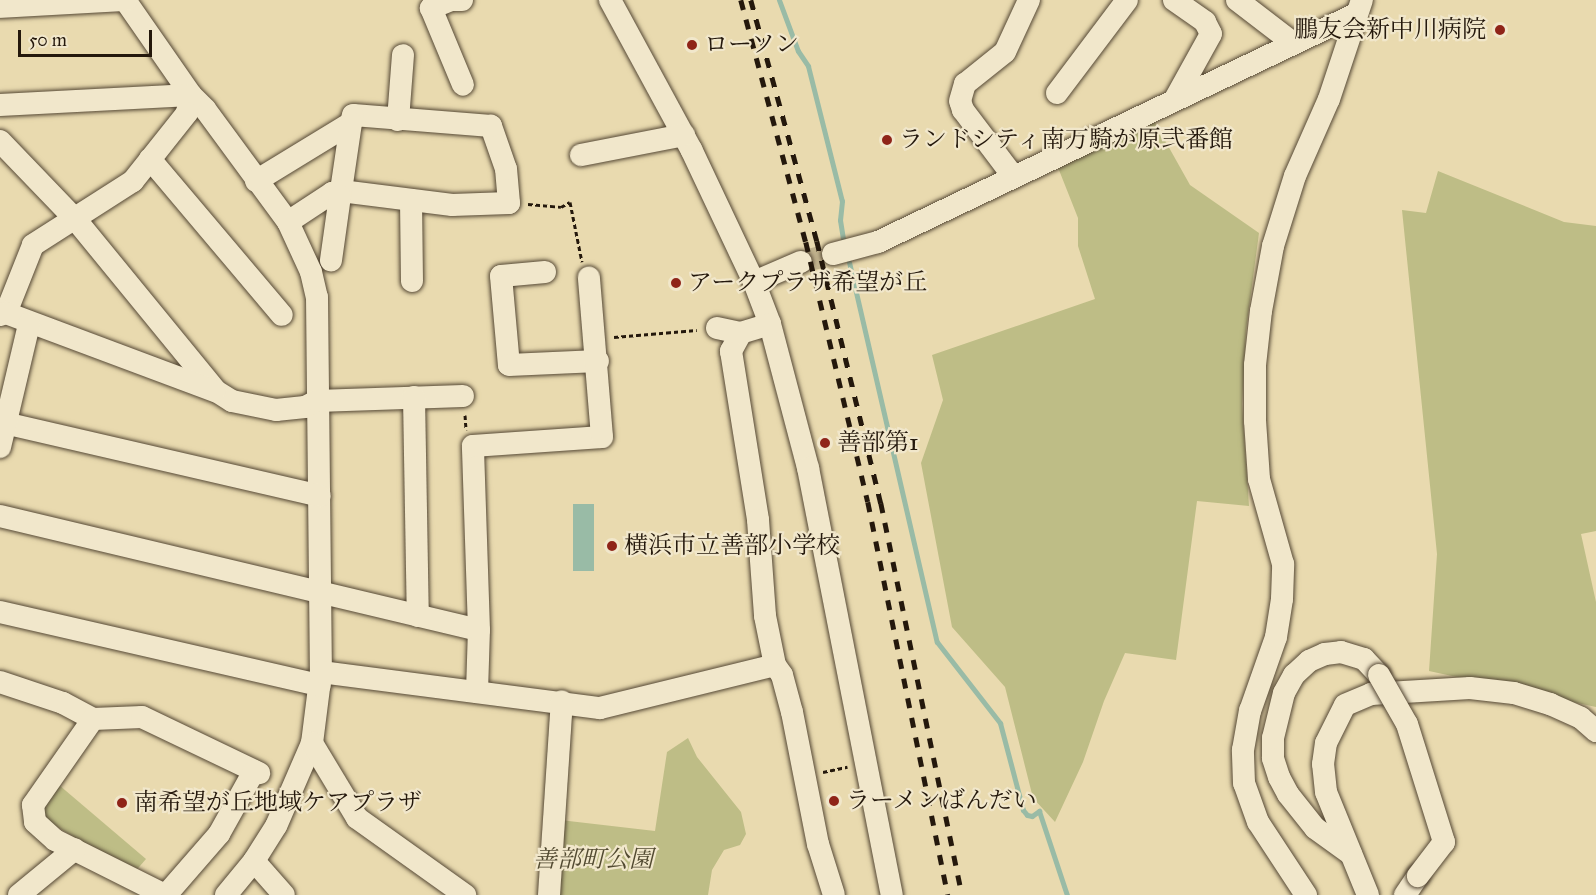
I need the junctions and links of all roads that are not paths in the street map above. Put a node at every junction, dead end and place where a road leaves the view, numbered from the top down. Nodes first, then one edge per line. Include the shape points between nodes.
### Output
1 (126, 0) edge
2 (462, 0) edge
3 (610, 0) edge
4 (1029, 0) edge
5 (1127, 0) edge
6 (1174, 0) edge
7 (1237, 0) edge
8 (0, 7) edge
9 (1359, 7) edge
10 (1293, 43) junction
11 (403, 55) dead end
12 (463, 85) dead end
13 (1057, 93) dead end
14 (191, 95) junction
15 (1175, 99) junction
16 (0, 105) edge
17 (399, 120) junction
18 (351, 123) junction
19 (684, 135) junction
20 (0, 141) edge
21 (581, 155) dead end
22 (150, 159) junction
23 (1012, 176) junction
24 (256, 181) junction
25 (341, 191) junction
26 (411, 200) junction
27 (76, 220) junction
28 (288, 222) junction
29 (833, 254) tunnel mouth
30 (331, 260) dead end
31 (801, 262) tunnel mouth
32 (545, 272) dead end
33 (589, 278) road end
34 (414, 281) dead end
35 (754, 282) junction
36 (7, 284) edge
37 (3, 314) edge
38 (282, 315) dead end
39 (29, 324) junction
40 (770, 324) junction
41 (717, 328) road end
42 (741, 333) junction
43 (598, 361) junction
44 (216, 391) junction
45 (463, 396) road end
46 (414, 397) junction
47 (317, 401) junction
48 (3, 423) edge
49 (0, 447) edge
50 (320, 496) junction
51 (0, 516) edge
52 (320, 593) junction
53 (0, 612) edge
54 (418, 616) junction
55 (479, 630) junction
56 (775, 665) junction
57 (320, 679) junction
58 (2, 686) edge
59 (477, 692) junction
60 (562, 701) junction
61 (93, 719) junction
62 (1596, 731) edge
63 (312, 743) junction
64 (261, 774) junction
65 (293, 789) junction
66 (75, 849) junction
67 (1351, 854) junction
68 (254, 861) junction
69 (0, 888) edge
70 (5, 895) edge
71 (19, 895) edge
72 (165, 895) edge
73 (226, 895) edge
74 (284, 895) edge
75 (465, 895) edge
76 (549, 895) edge
77 (834, 895) edge
78 (892, 895) edge
79 (1306, 895) edge
80 (1368, 895) edge
81 (1405, 895) edge

1 - 8 street
1 - 14 street
2 - 12 street via 431,8
3 - 19 street
4 - 23 street via 1005,52 965,84 960,101
5 - 13 street
6 - 15 street via 1205,22 1211,34
7 - 10 street
9 - 10 street
9 - 79 street via 1329,99 1294,176 1273,246 1255,365 1259,479 1283,564 1275,637 1250,711 1243,750 1244,783 1258,822
10 - 15 street
11 - 17 street
14 - 16 street
14 - 22 street via 187,113
14 - 24 street
15 - 23 street
17 - 18 street via 353,115
17 - 26 street via 491,126 506,169 508,203 452,205
18 - 24 street
18 - 25 street
19 - 21 street
19 - 35 street
20 - 27 street
22 - 27 street via 132,181
22 - 38 street
23 - 29 street via 878,242
24 - 28 street
25 - 26 street
25 - 28 street
25 - 30 street
26 - 34 street
27 - 36 street via 33,245
27 - 44 street
28 - 47 street via 311,272 317,297 313,314
31 - 35 street
32 - 43 street via 501,276 509,365
33 - 43 street
35 - 40 street
36 - 37 street
37 - 39 street
39 - 44 street
39 - 48 street
40 - 42 street
40 - 78 street via 808,468
41 - 42 street
42 - 56 street via 731,351 758,520 765,616
43 - 55 street via 602,437 473,446
44 - 47 street via 231,401 276,410
45 - 46 street
46 - 47 street
46 - 54 street
47 - 50 street
48 - 49 street
48 - 50 street
50 - 52 street
51 - 52 street
52 - 54 street
52 - 57 street
53 - 57 street
54 - 55 street
55 - 59 street
56 - 60 street via 600,708
56 - 77 street via 782,675 792,712 818,844
57 - 59 street
57 - 63 street
58 - 61 street via 63,703
59 - 60 street
60 - 76 street
61 - 64 street via 142,717
61 - 66 street via 33,805 35,822 55,840
62 - 67 street via 1581,718 1550,704 1470,688 1371,694 1345,705 1326,743 1323,764 1326,792
63 - 65 street
63 - 75 street via 357,818
64 - 65 street
64 - 72 street via 219,834
65 - 68 street
66 - 71 street
66 - 72 street
67 - 80 street
67 - 81 street, bridge via 1315,828 1288,794 1273,758 1273,738 1284,693 1294,675 1309,661 1341,652 1364,659 1379,675 1407,724 1444,842
68 - 73 street
68 - 74 street
69 - 70 street

